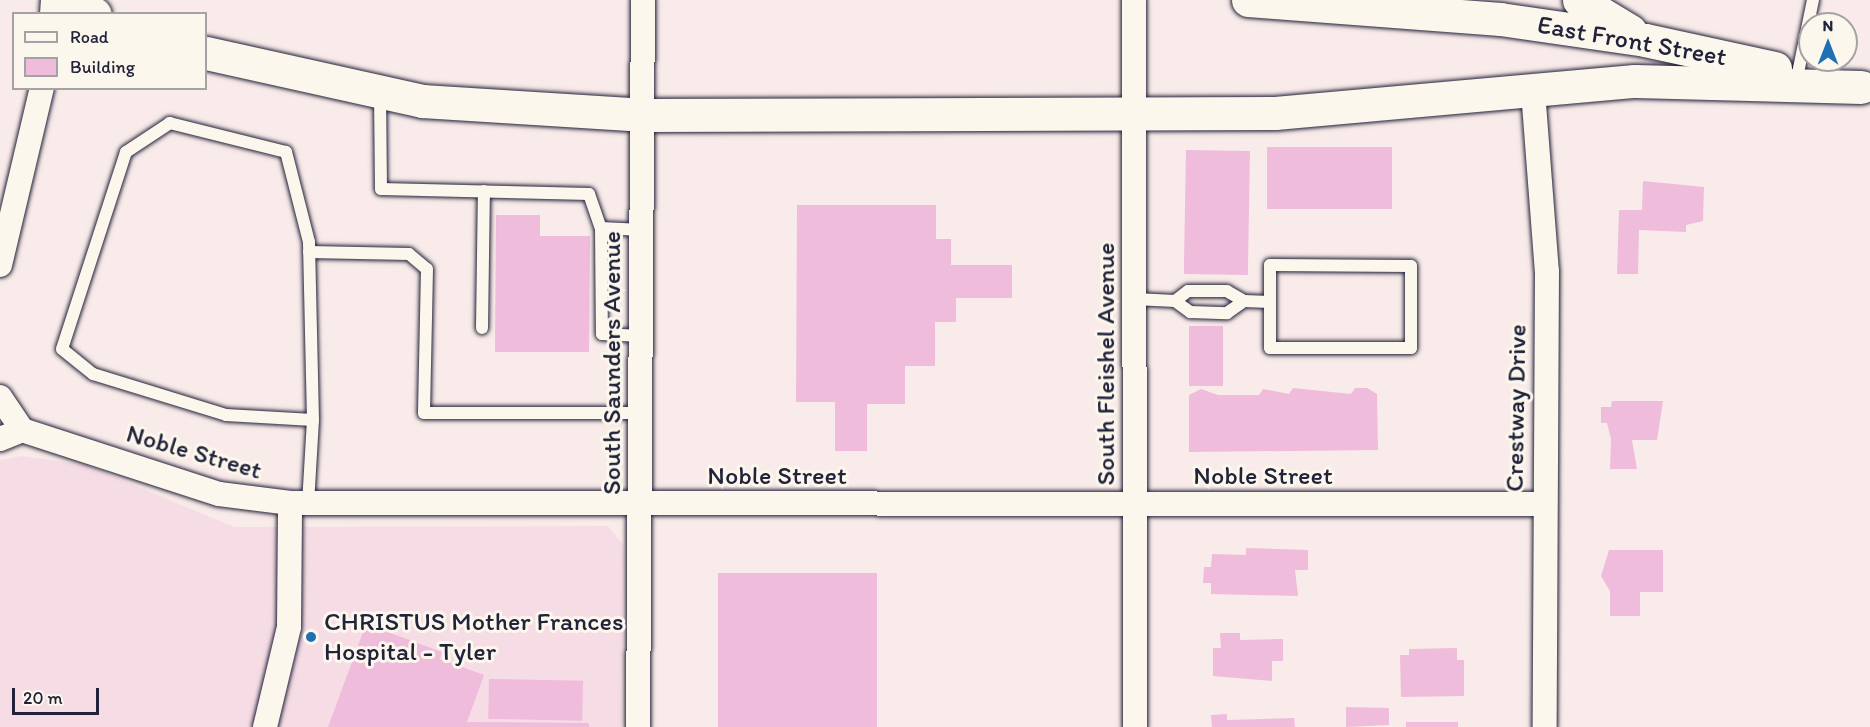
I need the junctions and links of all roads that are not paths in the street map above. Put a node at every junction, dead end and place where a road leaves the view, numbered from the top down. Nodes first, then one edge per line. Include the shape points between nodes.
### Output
1 (67, 0) edge
2 (643, 0) edge
3 (1134, 0) edge
4 (1248, 0) edge
5 (1578, 0) edge
6 (1813, 0) edge
7 (91, 12) edge
8 (1645, 40) junction
9 (207, 53) edge
10 (1798, 73) junction
11 (1866, 88) edge
12 (42, 90) edge
13 (1533, 91) junction
14 (380, 92) junction
15 (642, 115) junction
16 (1134, 115) junction
17 (484, 192) junction
18 (601, 228) junction
19 (642, 230) junction
20 (309, 252) junction
21 (0, 265) edge
22 (1135, 299) junction
23 (1176, 301) junction
24 (1244, 301) junction
25 (1270, 302) junction
26 (482, 328) dead end
27 (641, 336) junction
28 (0, 397) edge
29 (640, 414) junction
30 (313, 420) junction
31 (11, 434) edge
32 (299, 503) junction
33 (640, 504) junction
34 (1135, 504) junction
35 (1543, 504) junction
36 (265, 727) edge
37 (638, 727) edge
38 (1135, 727) edge
39 (1545, 727) edge

1 - 7 main road
2 - 15 street, South Saunders Avenue
3 - 16 street, South Fleishel Avenue
4 - 8 main road, East Front Street via 1397,8
5 - 8 main road
6 - 10 lane
8 - 10 main road, East Front Street
9 - 14 main road
10 - 11 main road, East Front Street
11 - 13 main road via 1635,81
12 - 21 street
13 - 16 main road via 1349,110
13 - 35 street, Crestway Drive via 1547,271
14 - 15 main road via 470,108
14 - 17 lane via 381,189
15 - 16 main road
15 - 19 street, South Saunders Avenue
16 - 22 street, South Fleishel Avenue
17 - 18 lane via 589,194
17 - 26 lane
18 - 19 lane
18 - 27 lane via 602,334
19 - 27 street, South Saunders Avenue
20 - 29 lane via 409,254 427,268 424,414
20 - 30 lane
20 - 30 lane via 286,153 170,123 126,152 62,349 93,375 226,415
22 - 23 lane
22 - 34 street, South Fleishel Avenue
23 - 24 lane via 1188,291 1227,291
23 - 24 lane via 1190,312 1227,313
24 - 25 lane
25 - 25 lane via 1270,265 1411,266 1411,348 1270,348
27 - 29 street, South Saunders Avenue
28 - 31 street, Noble Street
29 - 33 street, South Saunders Avenue
30 - 32 lane
31 - 32 street, Noble Street via 219,494
32 - 33 street, Noble Street
32 - 36 street via 289,627
33 - 34 street, Noble Street
33 - 37 street, South Saunders Avenue
34 - 35 street, Noble Street
34 - 38 street, South Fleishel Avenue
35 - 39 street, Crestway Drive

